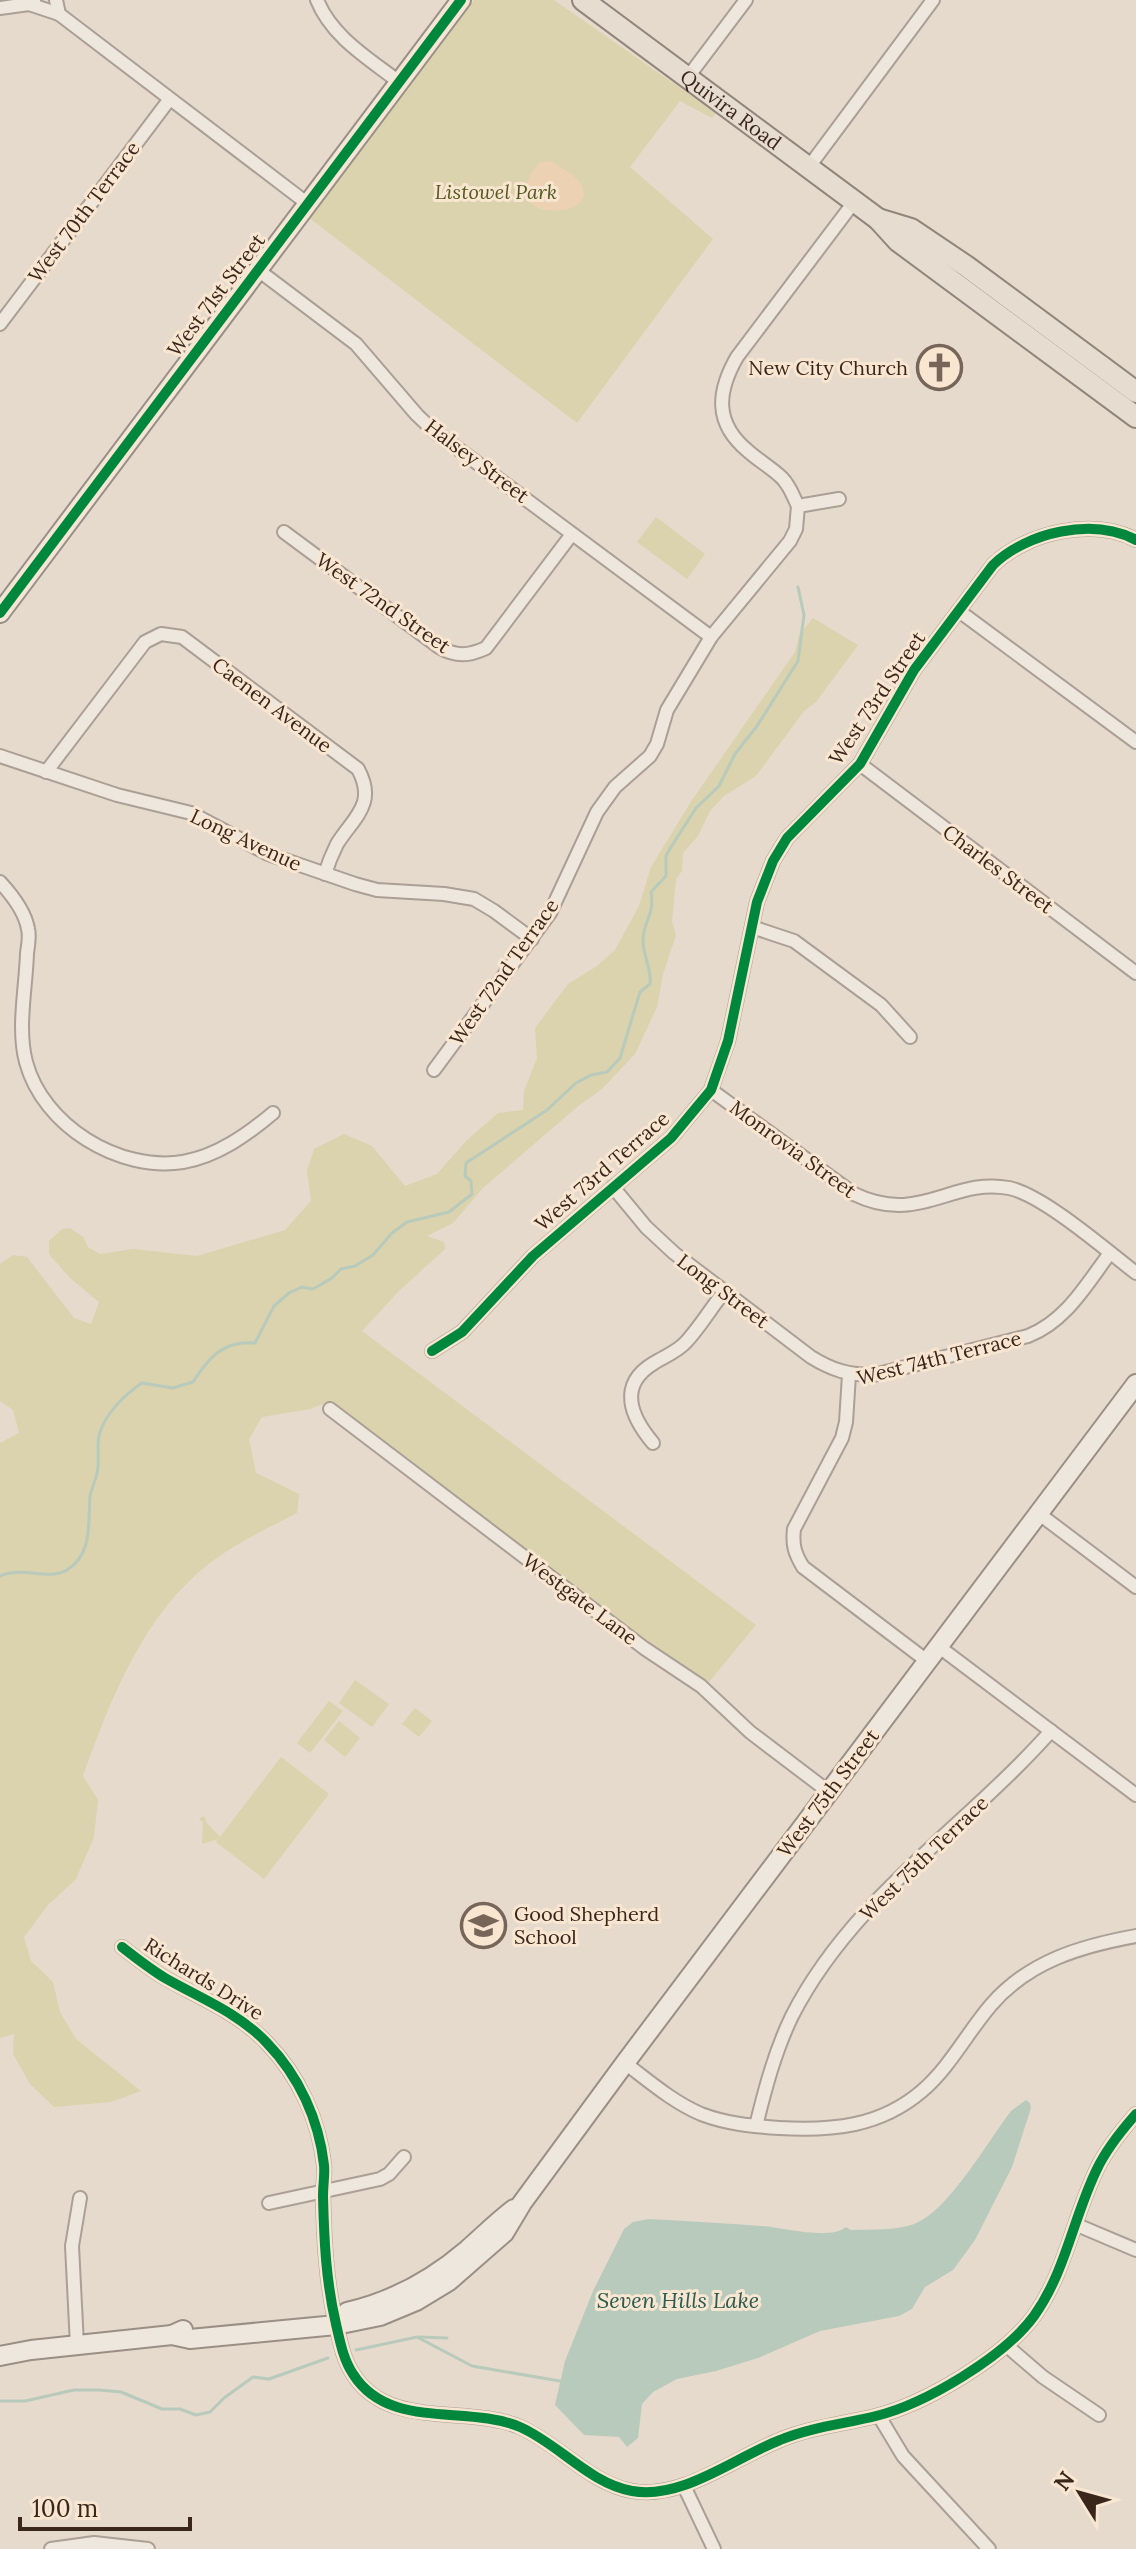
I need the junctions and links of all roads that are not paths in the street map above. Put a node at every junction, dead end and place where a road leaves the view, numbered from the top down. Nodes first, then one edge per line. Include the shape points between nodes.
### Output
1 (56, 0) edge
2 (317, 0) edge
3 (461, 0) edge
4 (583, 0) edge
5 (746, 0) edge
6 (933, 0) edge
7 (31, 2) edge
8 (0, 8) edge
9 (59, 14) junction
10 (688, 77) junction
11 (399, 82) junction
12 (169, 100) junction
13 (808, 168) junction
14 (854, 202) junction
15 (308, 204) junction
16 (258, 270) junction
17 (0, 324) edge
18 (1076, 360) junction
19 (1136, 392) edge
20 (1136, 417) edge
21 (839, 499) dead end
22 (798, 506) junction
23 (284, 532) dead end
24 (572, 534) junction
25 (1136, 540) edge
26 (2, 606) edge
27 (959, 611) junction
28 (711, 637) junction
29 (1136, 742) edge
30 (0, 756) edge
31 (860, 764) junction
32 (46, 772) junction
33 (814, 811) joint
34 (325, 874) junction
35 (0, 882) edge
36 (752, 927) junction
37 (532, 939) junction
38 (1136, 973) edge
39 (910, 1037) dead end
40 (434, 1070) dead end
41 (711, 1090) junction
42 (273, 1113) dead end
43 (613, 1187) junction
44 (1110, 1253) junction
45 (1136, 1273) edge
46 (724, 1292) junction
47 (432, 1351) dead end
48 (849, 1375) junction
49 (1136, 1384) edge
50 (330, 1409) dead end
51 (653, 1443) dead end
52 (1038, 1513) junction
53 (1136, 1587) edge
54 (932, 1653) junction
55 (1051, 1731) junction
56 (829, 1792) junction
57 (1136, 1795) edge
58 (1136, 1936) edge
59 (122, 1947) dead end
60 (625, 2063) junction
61 (1136, 2114) edge
62 (756, 2126) junction
63 (404, 2157) dead end
64 (323, 2191) junction
65 (80, 2198) dead end
66 (269, 2203) dead end
67 (1077, 2225) junction
68 (1136, 2250) edge
69 (335, 2320) junction
70 (77, 2345) junction
71 (1007, 2346) junction
72 (0, 2356) edge
73 (1099, 2415) dead end
74 (879, 2416) junction
75 (684, 2486) junction
76 (51, 2549) edge
77 (148, 2549) edge
78 (714, 2549) edge
79 (989, 2549) edge

1 - 9 street
2 - 11 street via 340,36
3 - 11 main road, West 71st Street
4 - 10 main road, Quivira Road
5 - 10 street
6 - 13 street
7 - 8 street
7 - 9 street
9 - 12 street
10 - 13 main road, Quivira Road
11 - 15 main road, West 71st Street
12 - 15 street
12 - 17 street, West 70th Terrace
13 - 14 main road, Quivira Road
14 - 18 main road, Quivira Road via 898,241
14 - 22 street via 737,357 722,392 724,419 741,446 782,478
15 - 16 main road, West 71st Street
16 - 24 street, Halsey Street via 356,344 434,431
16 - 26 main road, West 71st Street
18 - 19 main road, Quivira Road
18 - 20 main road, Quivira Road
21 - 22 street
22 - 28 street, West 72nd Terrace via 790,541
23 - 24 street, West 72nd Street via 439,647 461,655 486,648
24 - 28 street, Halsey Street
25 - 27 street, West 73rd Street via 1101,528 1035,539 1004,554
27 - 29 street
27 - 31 street, West 73rd Street via 914,670
28 - 37 street, West 72nd Terrace via 667,710 650,756 615,787 597,812 550,913
30 - 32 street, Long Avenue
31 - 33 street, West 73rd Street
31 - 38 street, Charles Street
32 - 34 street, Long Avenue via 191,813 268,854
32 - 34 street, Caenen Avenue via 145,642 161,634 182,637 358,769 365,795 360,812
33 - 36 street, West 73rd Terrace via 773,861
34 - 37 street, Long Avenue via 377,890 474,899
35 - 42 street via 14,897 28,929 26,1062 58,1117 116,1155 144,1162 182,1162 217,1152
36 - 39 street via 794,941 881,1005
36 - 41 street, West 73rd Terrace via 728,1041
37 - 40 street, West 72nd Terrace
41 - 43 street, West 73rd Terrace via 671,1138
41 - 44 street, Monrovia Street via 870,1202 903,1207 975,1189 1008,1188 1038,1200
43 - 46 street, Long Street via 646,1227
43 - 47 street, West 73rd Terrace via 533,1256 462,1332
44 - 45 street, Monrovia Street
44 - 48 street, West 74th Terrace via 1069,1308 1044,1330 874,1375
46 - 48 street, Long Street via 811,1357
46 - 51 street via 685,1343 642,1372 633,1387 634,1417
48 - 54 street, West 74th Terrace via 842,1438 794,1529 795,1554 803,1567
49 - 52 main road, West 75th Street
50 - 56 street, Westgate Lane via 701,1686 750,1732
52 - 53 street
52 - 54 main road, West 75th Street
54 - 55 street, West 74th Terrace
54 - 56 main road, West 75th Street
55 - 57 street, West 74th Terrace
55 - 62 street, West 75th Terrace via 902,1873 837,1946 791,2018
56 - 60 main road, West 75th Street
58 - 62 street via 1078,1948 1027,1973 991,2005 926,2088 902,2106 837,2129
59 - 64 street, Richards Drive via 247,2024 285,2063 316,2129
60 - 62 street via 683,2105 726,2122
60 - 69 main road, West 75th Street via 504,2233 449,2281 398,2310
61 - 67 street, Richards Drive via 1103,2157
63 - 64 street via 380,2179
64 - 66 street
64 - 69 street, Richards Drive via 328,2292
65 - 70 street via 72,2246
67 - 68 street
67 - 71 street, Richards Drive via 1051,2289
69 - 70 main road, West 75th Street via 190,2339 172,2335
69 - 75 street, Richards Drive via 350,2370 387,2405 499,2419 541,2438 607,2483 632,2491
70 - 72 main road, West 75th Street
71 - 73 street
71 - 74 street, Richards Drive via 933,2392
74 - 75 street, Richards Drive via 787,2437
74 - 79 street via 903,2456
75 - 78 street
76 - 77 street via 94,2543

